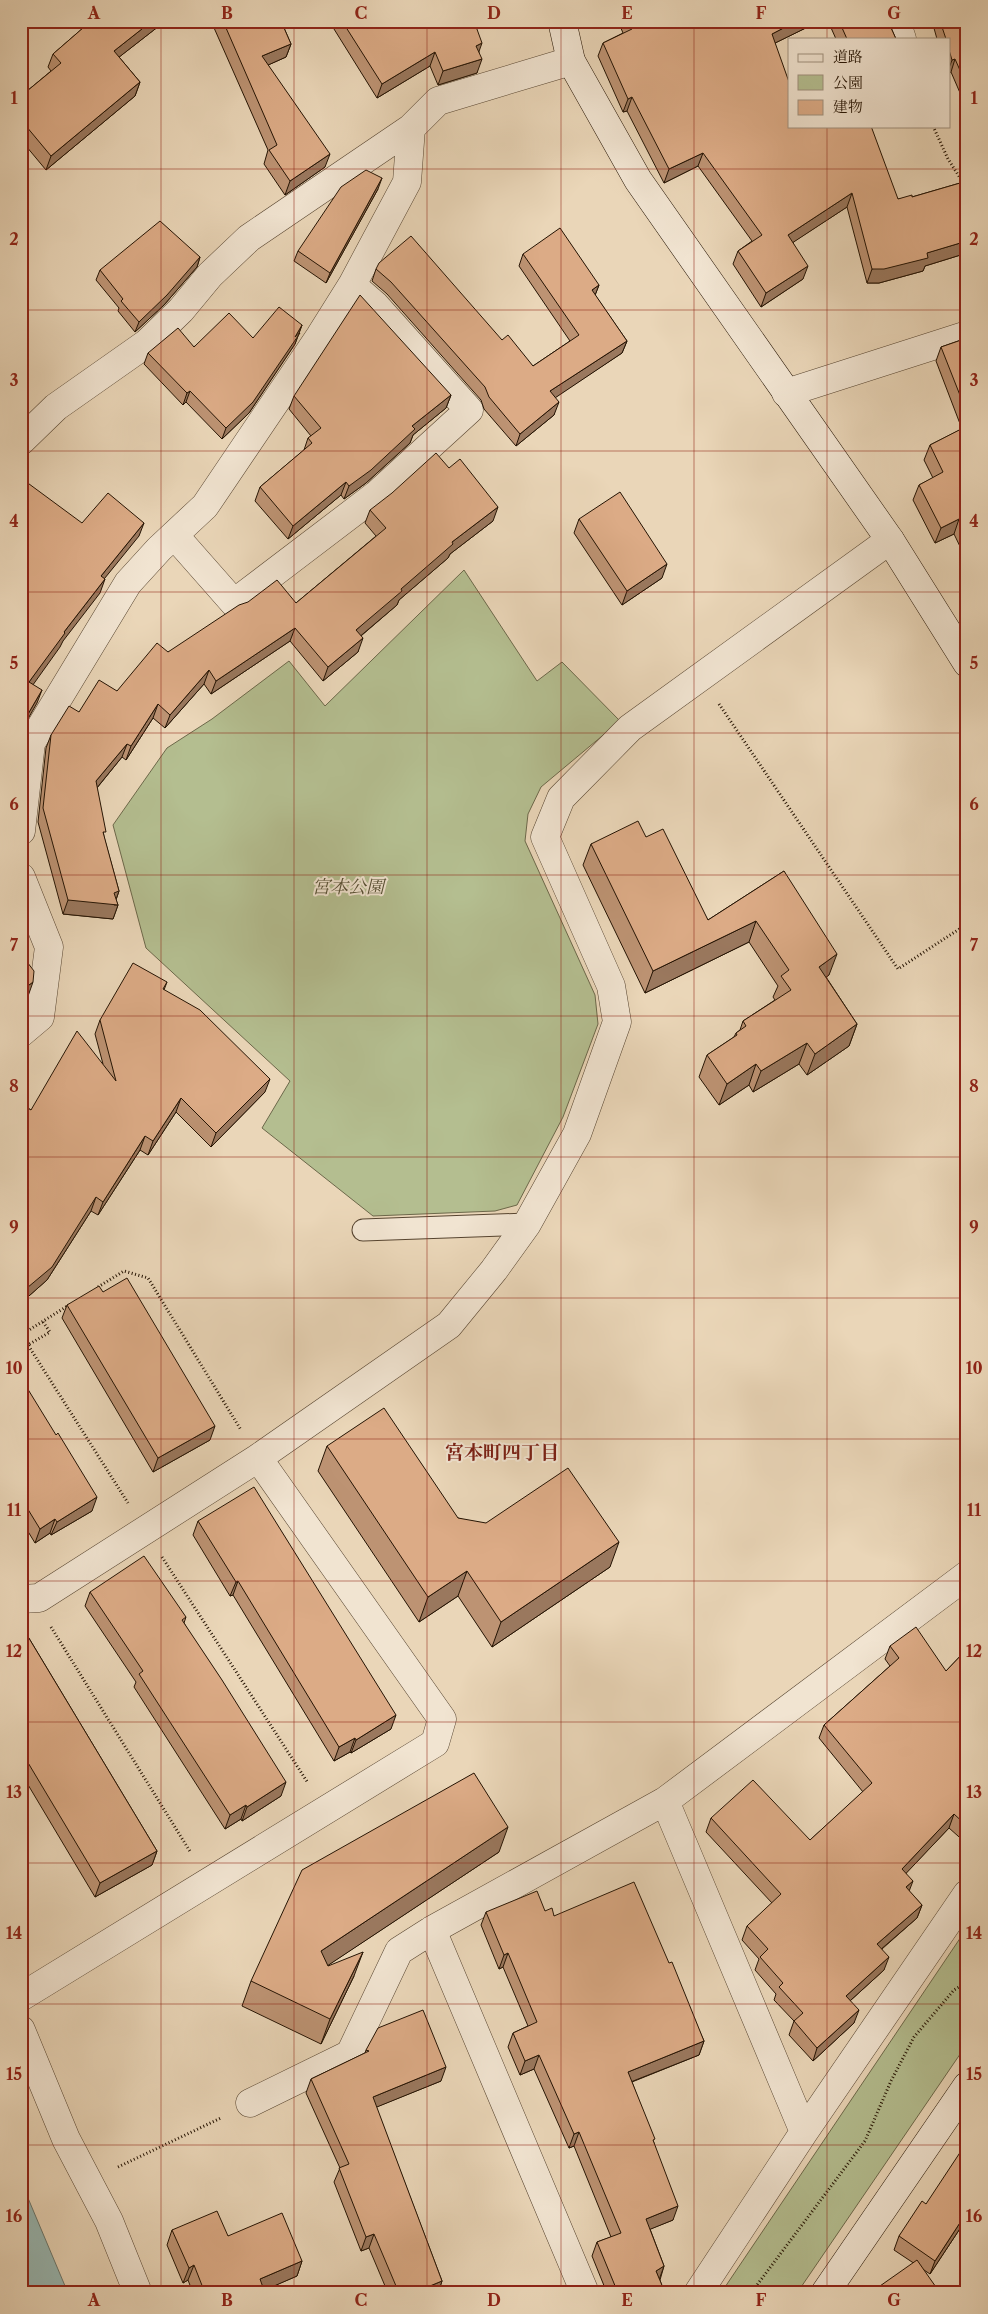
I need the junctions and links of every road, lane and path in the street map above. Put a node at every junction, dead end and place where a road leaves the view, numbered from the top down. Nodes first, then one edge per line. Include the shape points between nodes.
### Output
1 (562, 21) edge
2 (896, 21) edge
3 (902, 38) edge
4 (570, 61) junction
5 (411, 128) junction
6 (934, 128) edge
7 (967, 180) edge
8 (352, 285) junction
9 (967, 335) edge
10 (786, 393) junction
11 (21, 441) edge
12 (175, 536) junction
13 (890, 540) junction
14 (967, 663) edge
15 (701, 676) junction
16 (21, 831) edge
17 (21, 877) edge
18 (967, 924) edge
19 (21, 1033) edge
20 (527, 1224) junction
21 (362, 1230) dead end
22 (91, 1291) edge
23 (75, 1302) edge
24 (43, 1322) junction
25 (21, 1335) edge
26 (258, 1458) junction
27 (145, 1530) junction
28 (967, 1575) edge
29 (30, 1598) edge
30 (665, 1801) junction
31 (326, 1810) junction
32 (209, 1882) junction
33 (967, 1894) edge
34 (432, 1930) junction
35 (967, 1982) edge
36 (21, 1997) edge
37 (21, 2030) edge
38 (967, 2086) edge
39 (250, 2103) joint
40 (804, 2132) junction
41 (89, 2182) junction
42 (138, 2293) edge
43 (585, 2293) edge
44 (698, 2293) edge
45 (751, 2293) edge
46 (825, 2293) edge

1 - 4 street
2 - 3 street
4 - 5 street via 438,101
4 - 10 street via 638,180
5 - 8 street via 407,182
5 - 11 street via 248,238 147,343 56,407
6 - 7 path via 962,181
8 - 12 street via 205,506
8 - 12 street via 375,305 469,410 376,495 234,603
9 - 10 street
10 - 13 street
12 - 16 street via 128,583 31,743
13 - 14 street
13 - 15 street
15 - 18 path via 898,969
15 - 20 street via 630,728 561,798 545,837 610,986 617,1022 577,1134
17 - 19 street via 49,947 40,1017
20 - 21 lane
20 - 26 street via 449,1325
22 - 26 path via 124,1271 148,1278
23 - 24 path
24 - 25 path
24 - 27 path via 50,1332 28,1346
26 - 27 street
26 - 31 street via 442,1718 435,1743
27 - 29 street
27 - 31 path
28 - 30 street
29 - 32 path
30 - 34 street
30 - 40 street
31 - 32 street
32 - 36 street
33 - 40 street
34 - 39 street via 399,1951 350,2054
34 - 43 street
35 - 45 path via 954,1990 914,2037 865,2141
37 - 41 street via 66,2139
38 - 46 street
39 - 41 path
40 - 44 street
41 - 42 street

